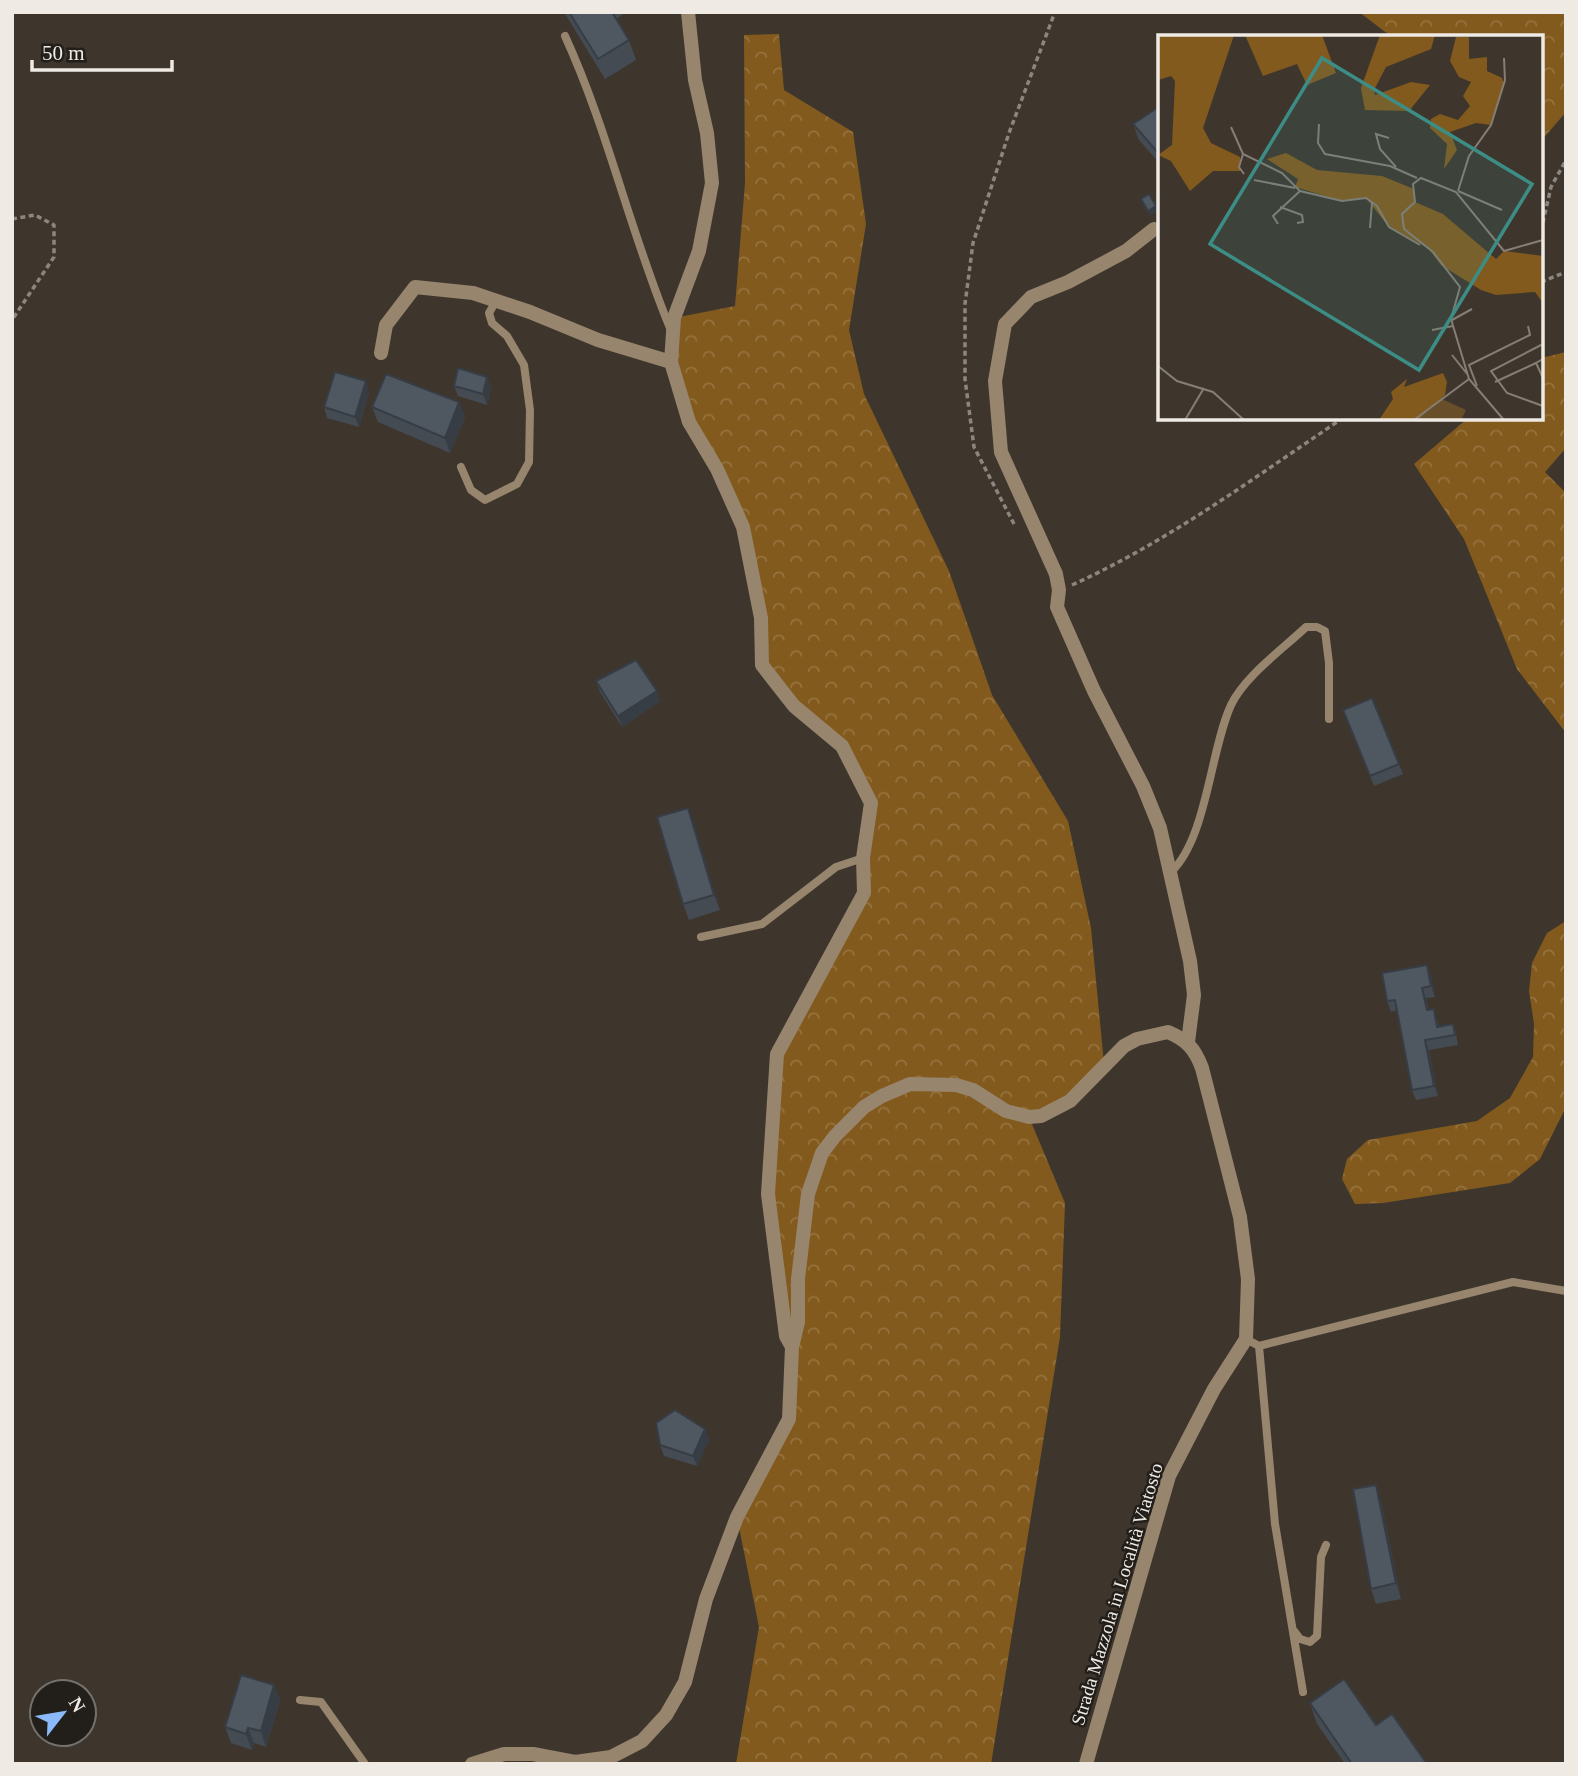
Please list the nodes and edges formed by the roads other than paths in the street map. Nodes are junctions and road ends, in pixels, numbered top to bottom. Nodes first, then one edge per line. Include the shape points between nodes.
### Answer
1 (688, 12) edge
2 (565, 36) dead end
3 (1154, 229) dead end
4 (496, 301) junction
5 (673, 334) junction
6 (381, 354) dead end
7 (671, 362) junction
8 (461, 467) dead end
9 (1329, 719) dead end
10 (863, 858) junction
11 (1171, 872) junction
12 (701, 937) dead end
13 (1188, 1042) junction
14 (1566, 1291) edge
15 (1253, 1342) junction
16 (792, 1347) junction
17 (1326, 1545) dead end
18 (1293, 1629) junction
19 (1303, 1692) dead end
20 (300, 1700) dead end
21 (365, 1764) edge
22 (472, 1764) edge
23 (1086, 1764) edge

1 - 5 street via 712,183 699,251 674,318
2 - 5 lane via 585,80 650,281
3 - 11 street via 1126,251 1031,297 1005,324 995,381 1001,452 1056,574 1057,607 1143,786
4 - 6 street via 473,293 415,287 386,324
4 - 7 street
4 - 8 lane via 489,313 492,323 507,336 524,365 530,410 529,462 517,484 485,500 471,490
5 - 7 street
7 - 10 street via 689,422 743,527 761,618 762,665 794,706 842,746 871,803
9 - 11 lane via 1325,631 1306,627 1232,703 1197,824 1180,863
10 - 12 lane via 836,867 762,924
10 - 16 street via 864,893 777,1054 768,1194 786,1336
11 - 13 street via 1194,995
13 - 15 street via 1202,1068 1240,1217
13 - 16 street via 1168,1031 1137,1039 1104,1064 1070,1101 1041,1116 1006,1111 973,1090 938,1083 910,1084 864,1107 822,1153 808,1194
14 - 15 lane via 1513,1282
15 - 18 lane
15 - 23 street, Strada Mazzola in Località Viatosto via 1214,1388 1169,1476
16 - 22 street via 789,1419 737,1517 706,1598 685,1682 666,1716 642,1741 611,1758 575,1762 504,1754
17 - 18 lane via 1321,1557 1317,1636 1310,1642 1300,1639
18 - 19 lane
20 - 21 lane via 321,1702

